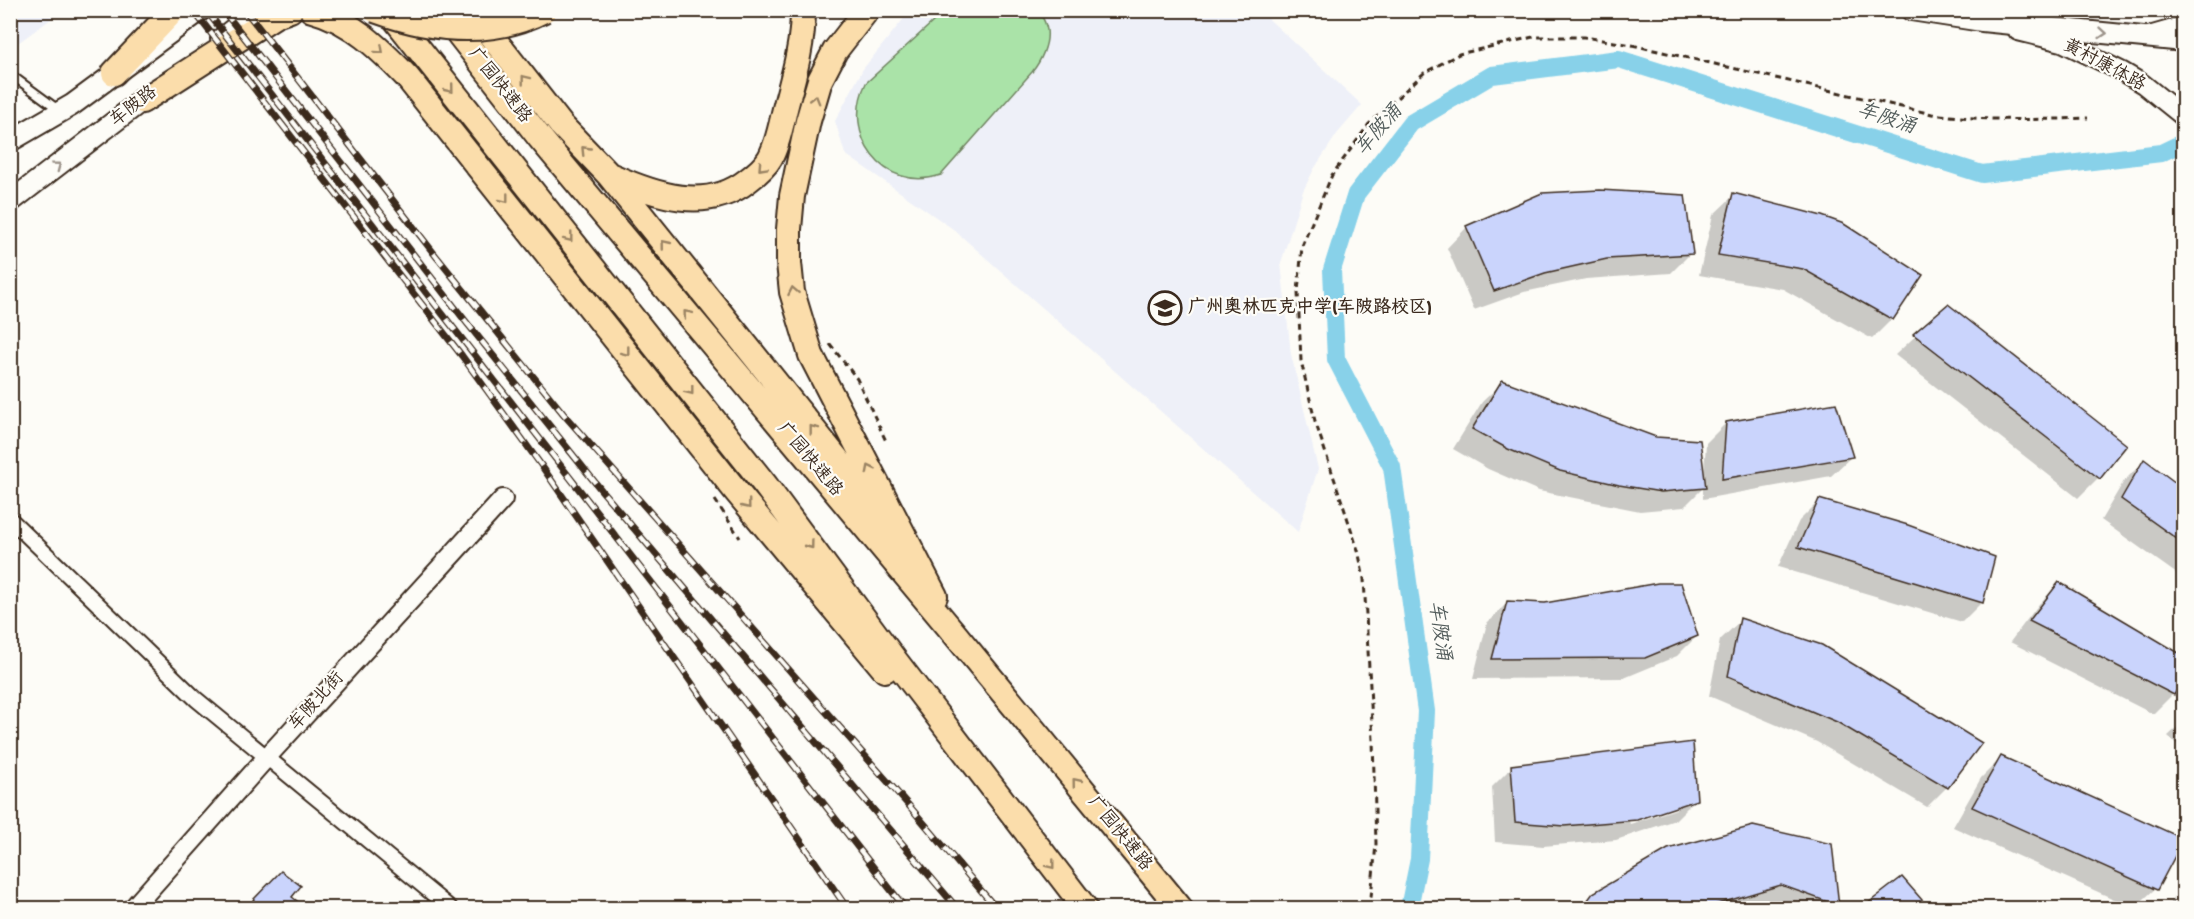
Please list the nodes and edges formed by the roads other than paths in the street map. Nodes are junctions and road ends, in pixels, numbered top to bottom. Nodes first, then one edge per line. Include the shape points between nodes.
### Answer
1 (174, 10) edge
2 (201, 10) edge
3 (257, 10) edge
4 (290, 10) edge
5 (312, 10) edge
6 (328, 10) edge
7 (375, 10) edge
8 (388, 10) edge
9 (440, 10) edge
10 (471, 10) edge
11 (544, 10) edge
12 (803, 10) edge
13 (867, 10) edge
14 (1911, 10) edge
15 (1982, 21) junction
16 (2184, 26) edge
17 (356, 30) junction
18 (2144, 37) junction
19 (2184, 41) edge
20 (114, 73) junction
21 (10, 74) edge
22 (142, 101) junction
23 (61, 111) junction
24 (2184, 117) edge
25 (10, 141) edge
26 (609, 175) junction
27 (10, 202) edge
28 (503, 499) dead end
29 (10, 519) edge
30 (954, 633) junction
31 (267, 757) junction
32 (1017, 821) junction
33 (133, 909) edge
34 (450, 909) edge
35 (1085, 909) edge
36 (1180, 909) edge

1 - 20 highway
2 - 20 main road
3 - 22 main road, 车陂路
4 - 22 highway via 276,15
5 - 17 highway
6 - 17 highway
7 - 11 highway, bridge via 407,22 472,29
8 -> 32 highway, bridge via 766,486
30 -> 9 highway, 广园快速路 via 540,138
26 -> 10 highway via 561,125
12 -> 26 highway via 799,53 778,135 770,159 754,176 738,188 692,200 660,195
30 -> 13 highway via 811,355 792,292 792,196 808,121 820,80 835,51
14 - 15 main road
15 -> 18 main road
15 - 24 street, 黄村康体路 via 2062,42 2143,84
16 - 18 street
17 -> 32 highway via 407,76 735,490
18 - 19 main road
20 - 23 main road
21 - 23 lane
27 -> 22 main road, 车陂路
23 - 25 main road
30 -> 26 highway via 837,459
28 - 31 street, 车陂北街
29 - 31 street via 196,699
36 -> 30 highway, 广园快速路
31 - 33 street, 车陂北街
31 - 34 street
32 -> 35 highway

